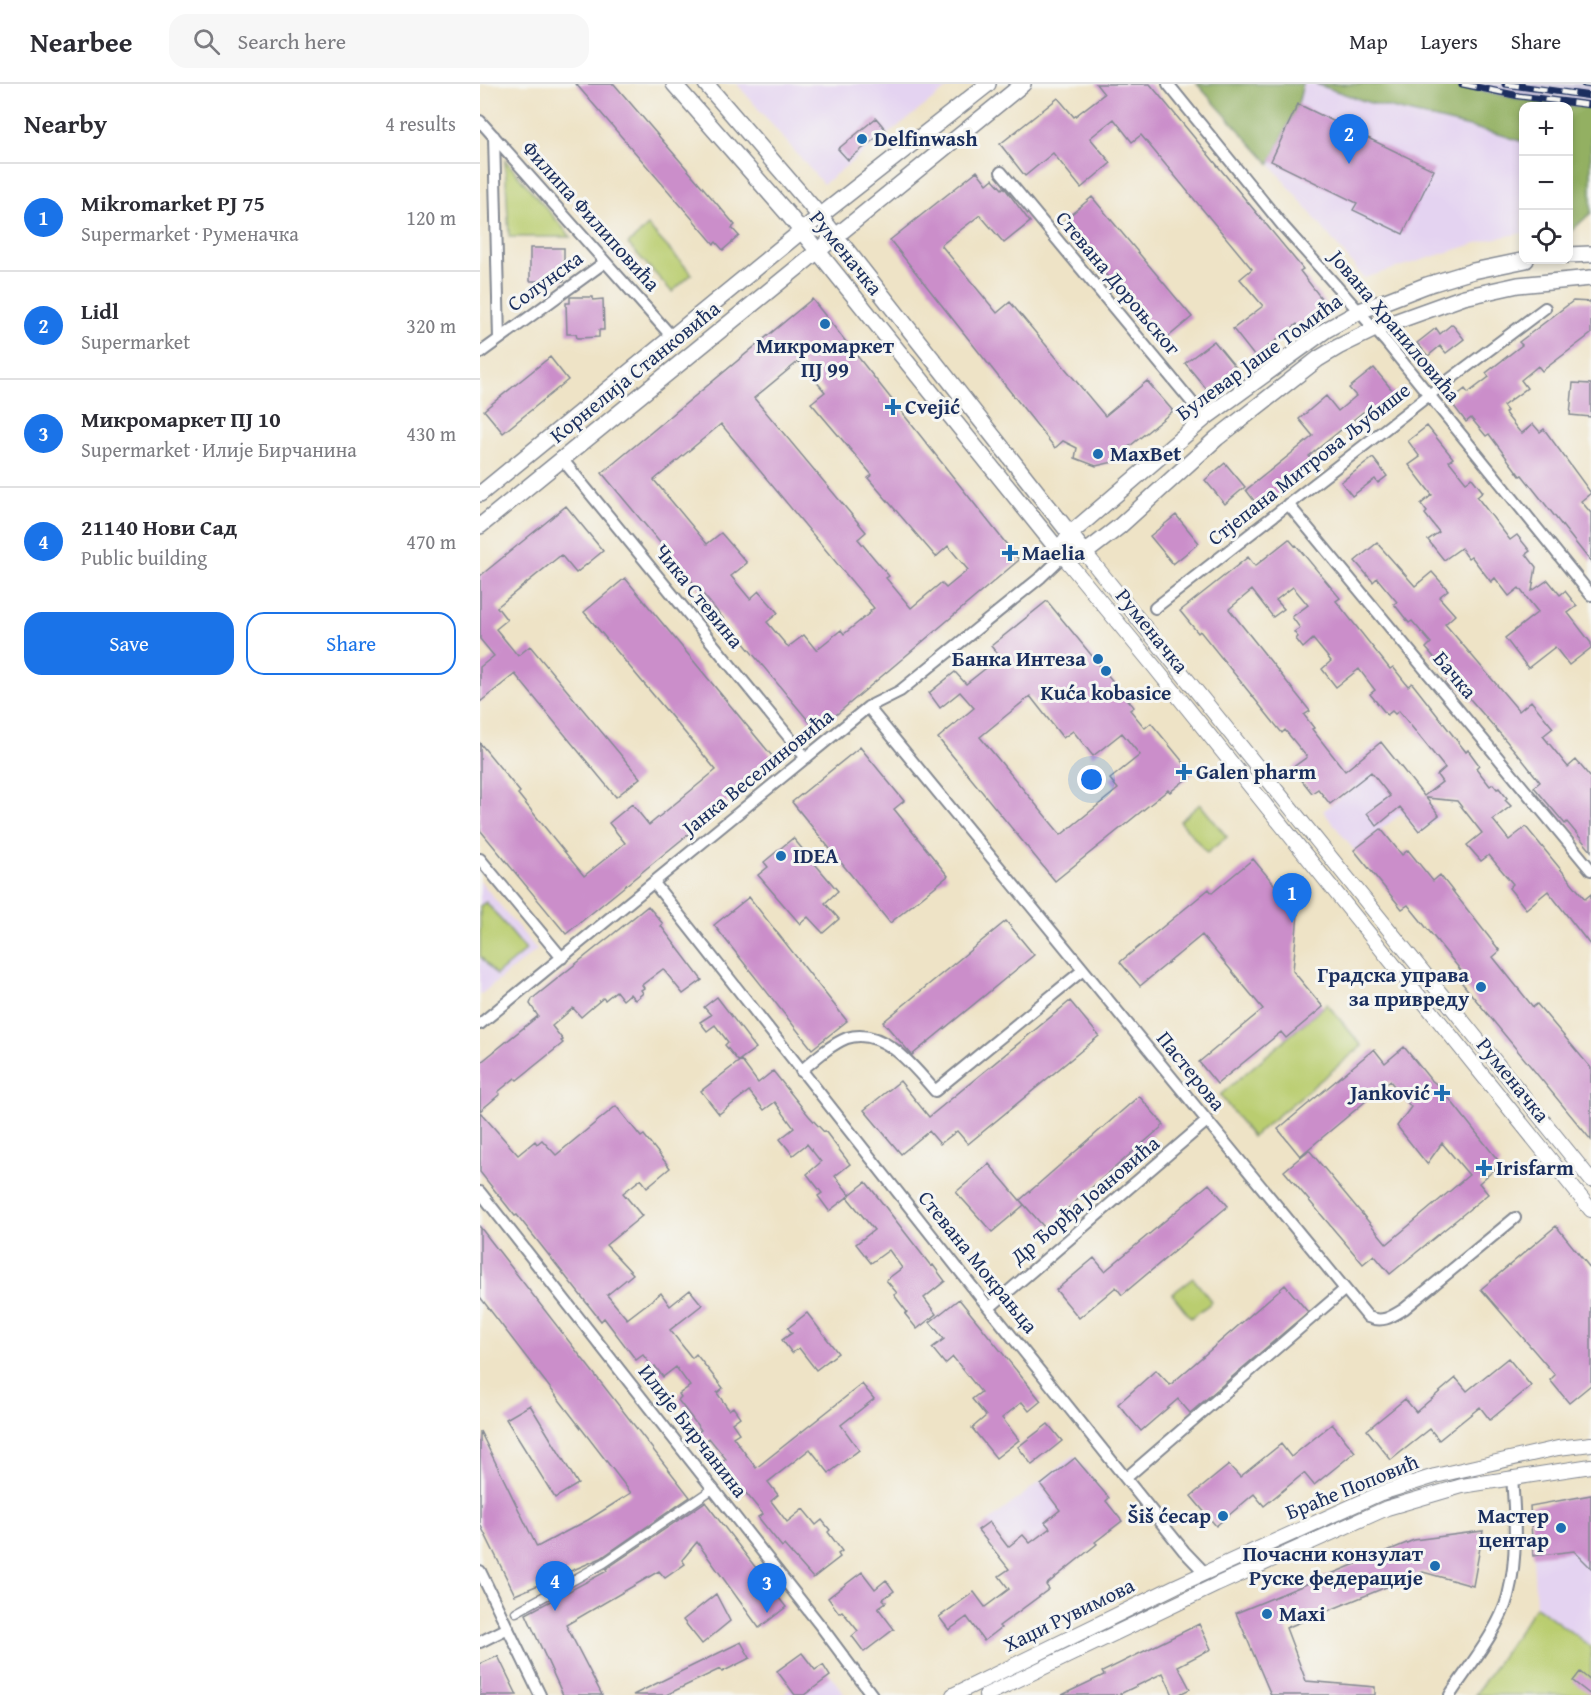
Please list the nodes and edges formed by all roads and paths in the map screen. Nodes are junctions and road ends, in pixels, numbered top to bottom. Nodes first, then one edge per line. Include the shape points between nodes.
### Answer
1 (674, 84) edge
2 (706, 84) edge
3 (988, 84) edge
4 (1023, 84) edge
5 (1168, 84) edge
6 (480, 121) edge
7 (494, 136) junction
8 (1001, 172) dead end
9 (820, 216) junction
10 (802, 232) junction
11 (837, 236) junction
12 (817, 252) junction
13 (1591, 254) edge
14 (1573, 255) edge
15 (1519, 261) edge
16 (605, 262) junction
17 (1591, 278) edge
18 (1545, 308) dead end
19 (1360, 310) junction
20 (1375, 329) junction
21 (672, 338) junction
22 (499, 339) junction
23 (480, 353) edge
24 (1429, 395) junction
25 (1205, 418) junction
26 (562, 459) junction
27 (480, 494) edge
28 (1288, 504) junction
29 (480, 526) edge
30 (1070, 534) junction
31 (1085, 554) junction
32 (1063, 556) junction
33 (1591, 595) edge
34 (1155, 608) dead end
35 (868, 707) junction
36 (806, 758) junction
37 (480, 859) edge
38 (1591, 870) edge
39 (654, 883) junction
40 (562, 958) junction
41 (1083, 970) junction
42 (480, 1024) edge
43 (801, 1071) junction
44 (1207, 1121) junction
45 (1591, 1180) edge
46 (480, 1192) edge
47 (1591, 1210) edge
48 (1515, 1218) dead end
49 (1344, 1290) junction
50 (989, 1308) junction
51 (1591, 1444) edge
52 (1591, 1466) edge
53 (1512, 1477) junction
54 (1126, 1478) junction
55 (714, 1488) junction
56 (480, 1571) edge
57 (1205, 1573) junction
58 (1216, 1586) joint
59 (516, 1612) dead end
60 (508, 1628) junction
61 (480, 1642) edge
62 (540, 1695) edge
63 (872, 1695) edge
64 (953, 1695) edge
65 (987, 1695) edge
66 (1450, 1695) edge

1 - 10 main road, Руменачка
2 - 9 main road, Руменачка
3 - 9 main road, Корнелија Станковића
4 - 11 main road, Корнелија Станковића
5 - 19 street, Јована Храниловића via 1283,226
6 - 7 street, Филипа Филиповића
7 - 16 street, Филипа Филиповића
7 - 22 street
8 - 25 street, Стевана Дороњског
9 - 10 main road, Корнелија Станковића
9 - 11 main road, Руменачка
10 - 12 main road, Руменачка
10 - 21 main road, Корнелија Станковића
11 - 12 main road, Корнелија Станковића
11 - 30 main road, Руменачка
12 - 26 main road, Корнелија Станковића
12 - 32 main road, Руменачка
13 - 14 main road
15 - 19 main road, Булевар Јаше Томића via 1427,285
16 - 21 street, Филипа Филиповића
16 - 22 street, Солунска
17 - 20 main road, Булевар Јаше Томића via 1518,285 1464,297
18 - 24 street, Стјепана Митрова Љубише
19 - 20 street, Јована Храниловића
19 - 25 main road, Булевар Јаше Томића via 1326,330
20 - 24 street, Јована Храниловића
20 - 31 main road, Булевар Јаше Томића via 1309,366 1217,438
21 - 27 main road, Корнелија Станковића
22 - 23 street, Солунска
24 - 28 street, Стјепана Митрова Љубише
24 - 33 street, Јована Храниловића
25 - 30 main road, Булевар Јаше Томића
26 - 29 main road, Корнелија Станковића
26 - 36 street, Чика Стевина
28 - 34 street, Стјепана Митрова Љубише
28 - 38 street, Бачка
30 - 31 main road, Руменачка
30 - 32 main road
31 - 32 main road
31 - 45 street, Руменачка
32 - 35 street, Јанка Веселиновића via 900,691
32 - 47 street, Руменачка
35 - 36 street, Јанка Веселиновића
35 - 41 street, Пастерова
36 - 39 street, Јанка Веселиновића
37 - 40 street
39 - 40 street, Јанка Веселиновића
39 - 43 street, Стевана Мокрањца
40 - 42 street, Јанка Веселиновића
41 - 43 street via 935,1091 901,1054 869,1037 850,1037 836,1043
41 - 44 street, Пастерова
43 - 50 street, Стевана Мокрањца
44 - 49 street, Пастерова
44 - 50 street, Др Ђорђа Јоановића
46 - 55 street, Илије Бирчанина
48 - 49 street, Пастерова via 1389,1318 1378,1321 1368,1317
49 - 54 street
50 - 54 street, Стевана Мокрањца
51 - 57 street, Браће Поповић via 1445,1474 1381,1493
52 - 53 street, Браће Поповић
53 - 58 street, Браће Поповић via 1439,1491 1386,1508
53 - 66 street via 1515,1548 1508,1597 1499,1619
54 - 57 street, Стевана Мокрањца
55 - 59 street via 604,1563
55 - 63 street, Илије Бирчанина
56 - 60 street
57 - 64 street, Хаџи Рувимова
58 - 65 street, Хаџи Рувимова
60 - 61 street
60 - 62 street

